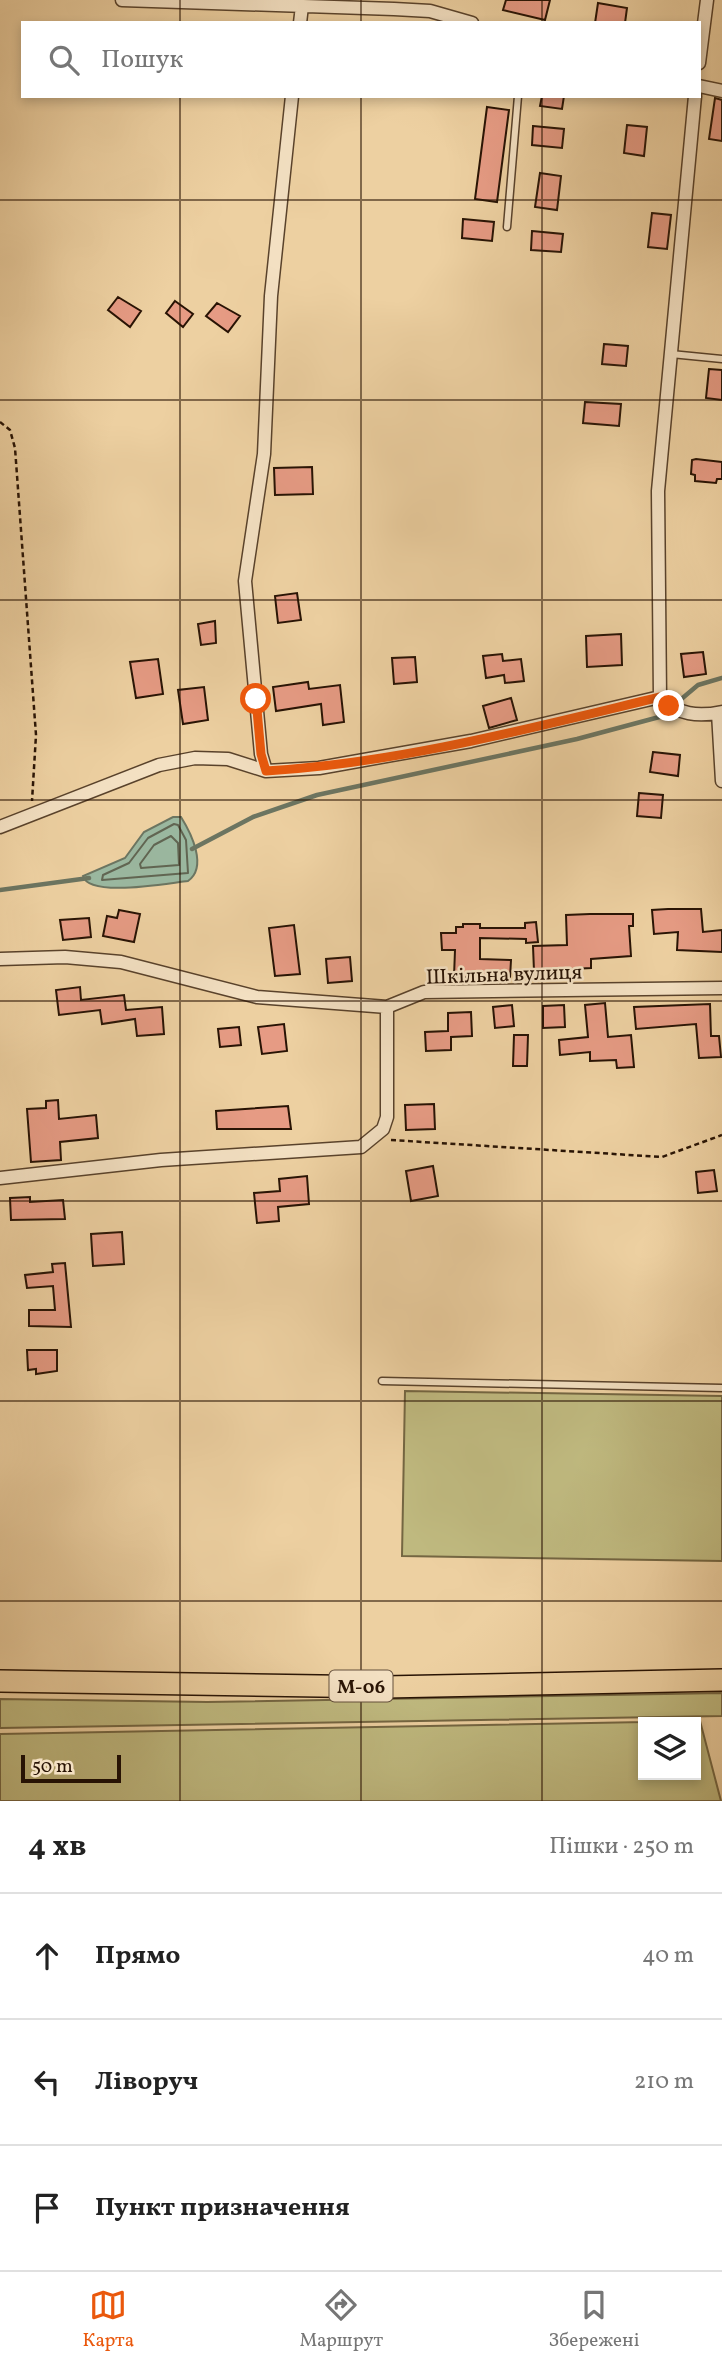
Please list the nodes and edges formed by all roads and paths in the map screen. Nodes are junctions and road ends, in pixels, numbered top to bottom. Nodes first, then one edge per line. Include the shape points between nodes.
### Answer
1 (122, 0) edge
2 (707, 0) edge
3 (170, 1) edge
4 (302, 6) junction
5 (300, 21) edge
6 (465, 21) edge
7 (701, 47) edge
8 (701, 86) edge
9 (722, 91) edge
10 (292, 98) edge
11 (518, 98) edge
12 (695, 98) edge
13 (507, 227) dead end
14 (671, 354) junction
15 (722, 359) edge
16 (0, 422) edge
17 (660, 697) junction
18 (720, 713) edge
19 (266, 771) junction
20 (722, 781) edge
21 (31, 816) junction
22 (0, 827) edge
23 (0, 959) edge
24 (722, 988) edge
25 (387, 1007) junction
26 (722, 1135) edge
27 (374, 1139) junction
28 (0, 1178) edge
29 (382, 1381) dead end
30 (722, 1388) edge
31 (722, 1680) edge
32 (0, 1681) edge

1 - 3 street
2 - 7 street
3 - 4 street
4 - 5 street
4 - 6 street via 430,11
8 - 9 street
10 - 19 street via 271,296 264,454 245,581
11 - 13 lane
12 - 14 street
14 - 15 lane
14 - 17 street via 658,491
16 - 21 path via 10,430 15,448 36,734
17 - 18 street via 687,714
17 - 19 street via 471,741 319,768
18 - 20 street
19 - 21 street via 228,759 195,758
21 - 22 street
23 - 25 street, Шкільна вулиця via 65,957 121,962 257,997
24 - 25 street, Шкільна вулиця via 424,992
25 - 27 street via 387,1117
26 - 27 path via 662,1157
27 - 28 street via 361,1147 161,1160
29 - 30 lane
31 - 32 highway, М-06 via 385,1686

